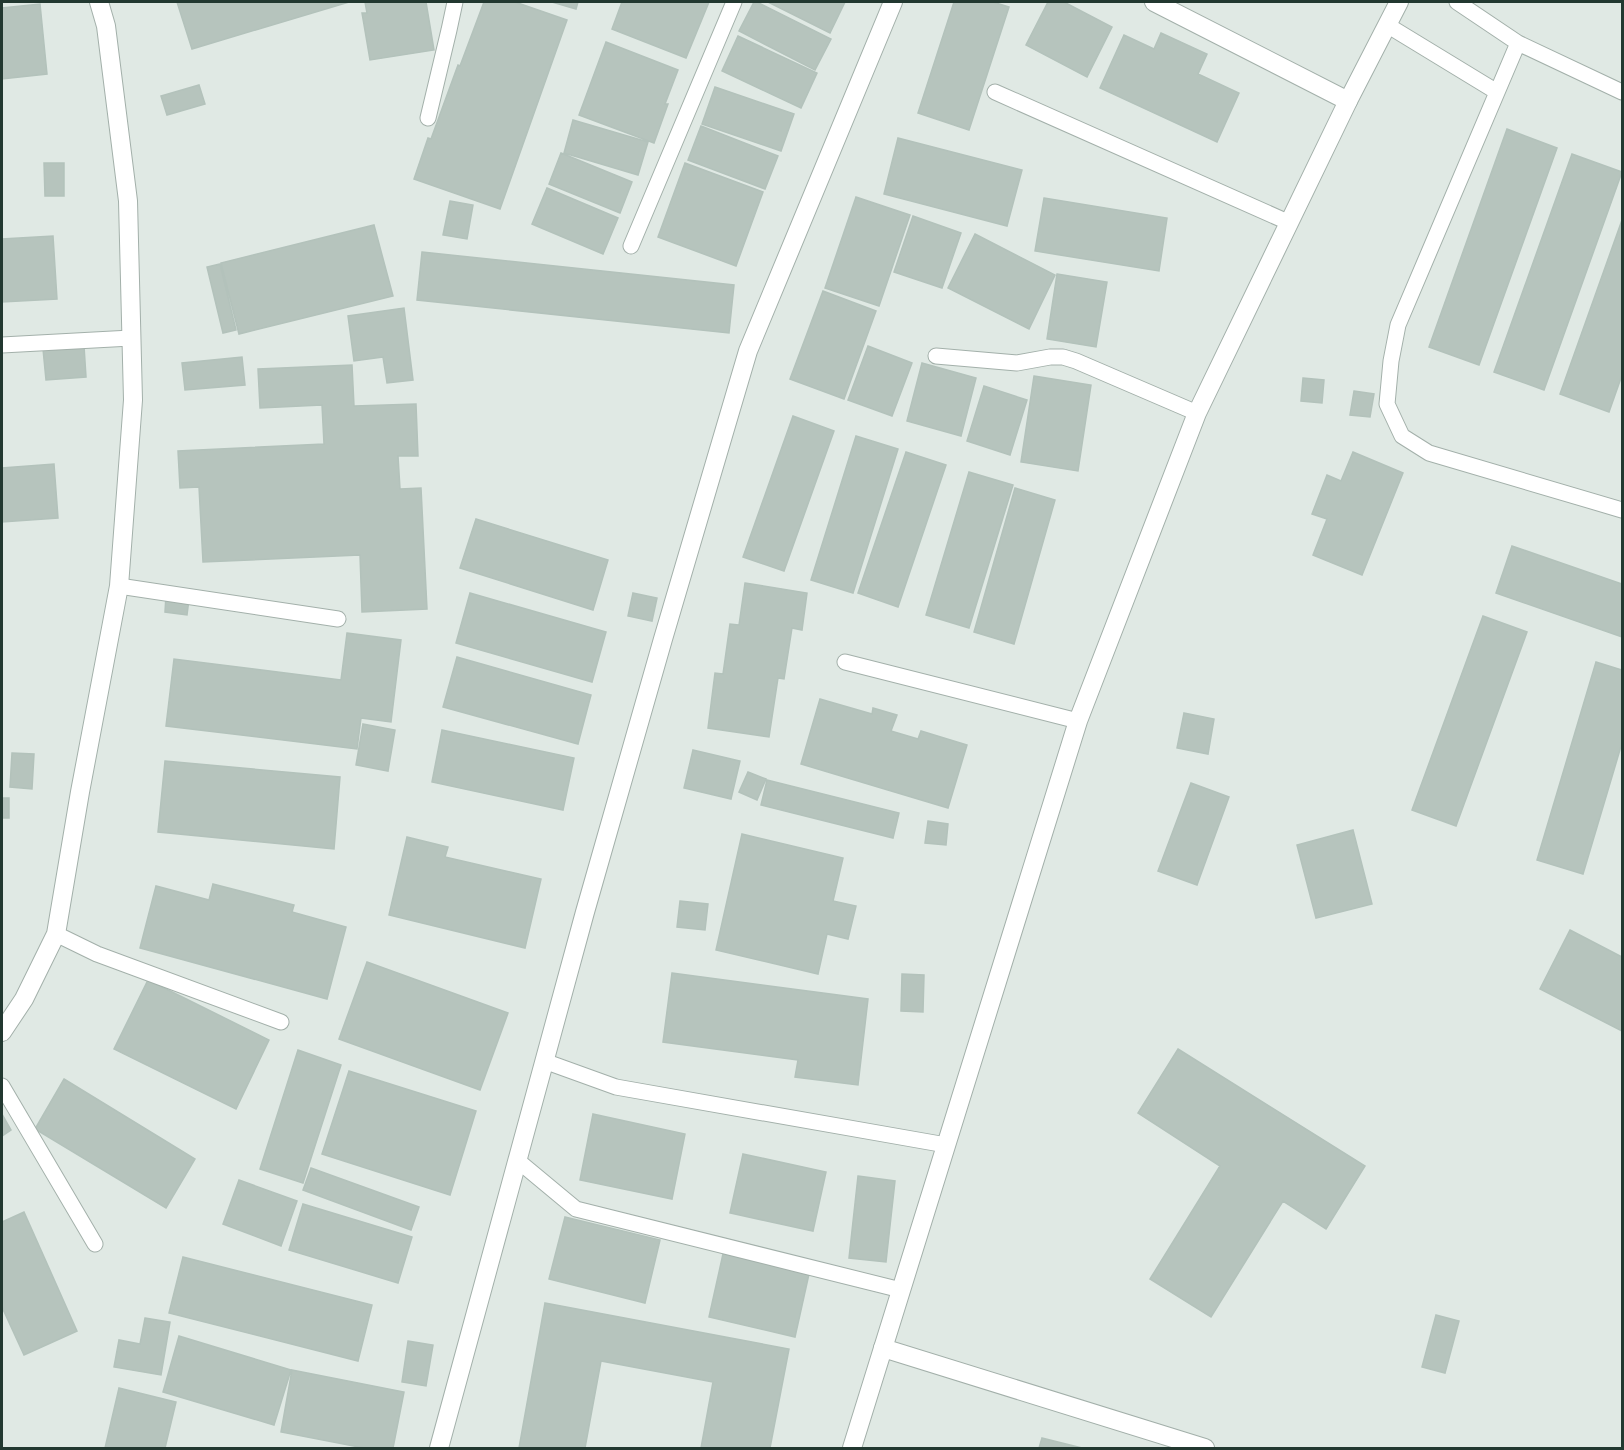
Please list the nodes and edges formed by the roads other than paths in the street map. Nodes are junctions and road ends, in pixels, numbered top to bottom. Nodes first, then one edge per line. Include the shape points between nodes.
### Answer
1 (99, 2) edge
2 (455, 2) edge
3 (734, 2) edge
4 (893, 2) edge
5 (1154, 2) edge
6 (1399, 2) edge
7 (1457, 2) edge
8 (1387, 26) junction
9 (1518, 43) junction
10 (995, 92) dead end
11 (1497, 92) junction
12 (1623, 92) edge
13 (1348, 101) junction
14 (428, 118) dead end
15 (1290, 223) junction
16 (632, 246) dead end
17 (131, 338) junction
18 (2, 345) edge
19 (936, 356) dead end
20 (1197, 413) junction
21 (1623, 510) edge
22 (119, 586) junction
23 (338, 619) dead end
24 (844, 662) dead end
25 (1078, 721) junction
26 (56, 934) junction
27 (281, 1022) dead end
28 (2, 1032) edge
29 (544, 1061) junction
30 (2, 1086) edge
31 (946, 1145) junction
32 (517, 1160) junction
33 (95, 1244) dead end
34 (901, 1290) junction
35 (883, 1348) junction
36 (439, 1449) edge
37 (852, 1449) edge
38 (1205, 1449) edge

1 - 17 street via 106,26 128,201
2 - 14 lane
3 - 16 lane
4 - 29 street via 748,351
5 - 13 street
6 - 8 street
7 - 9 lane
8 - 11 lane
8 - 13 street
9 - 11 lane
9 - 12 lane
10 - 15 lane
11 - 21 lane via 1398,325 1387,404 1402,436 1429,453
13 - 15 street
15 - 20 street
17 - 18 lane
17 - 22 street via 133,400
19 - 20 lane via 1017,363 1063,357
20 - 25 street
22 - 23 lane
22 - 26 street
24 - 25 lane
25 - 31 street
26 - 27 lane via 98,954
26 - 28 street via 34,982
29 - 31 lane via 616,1087
29 - 32 street
30 - 33 lane
31 - 34 street
32 - 34 lane via 576,1209
32 - 36 street
34 - 35 street
35 - 37 street
35 - 38 street

